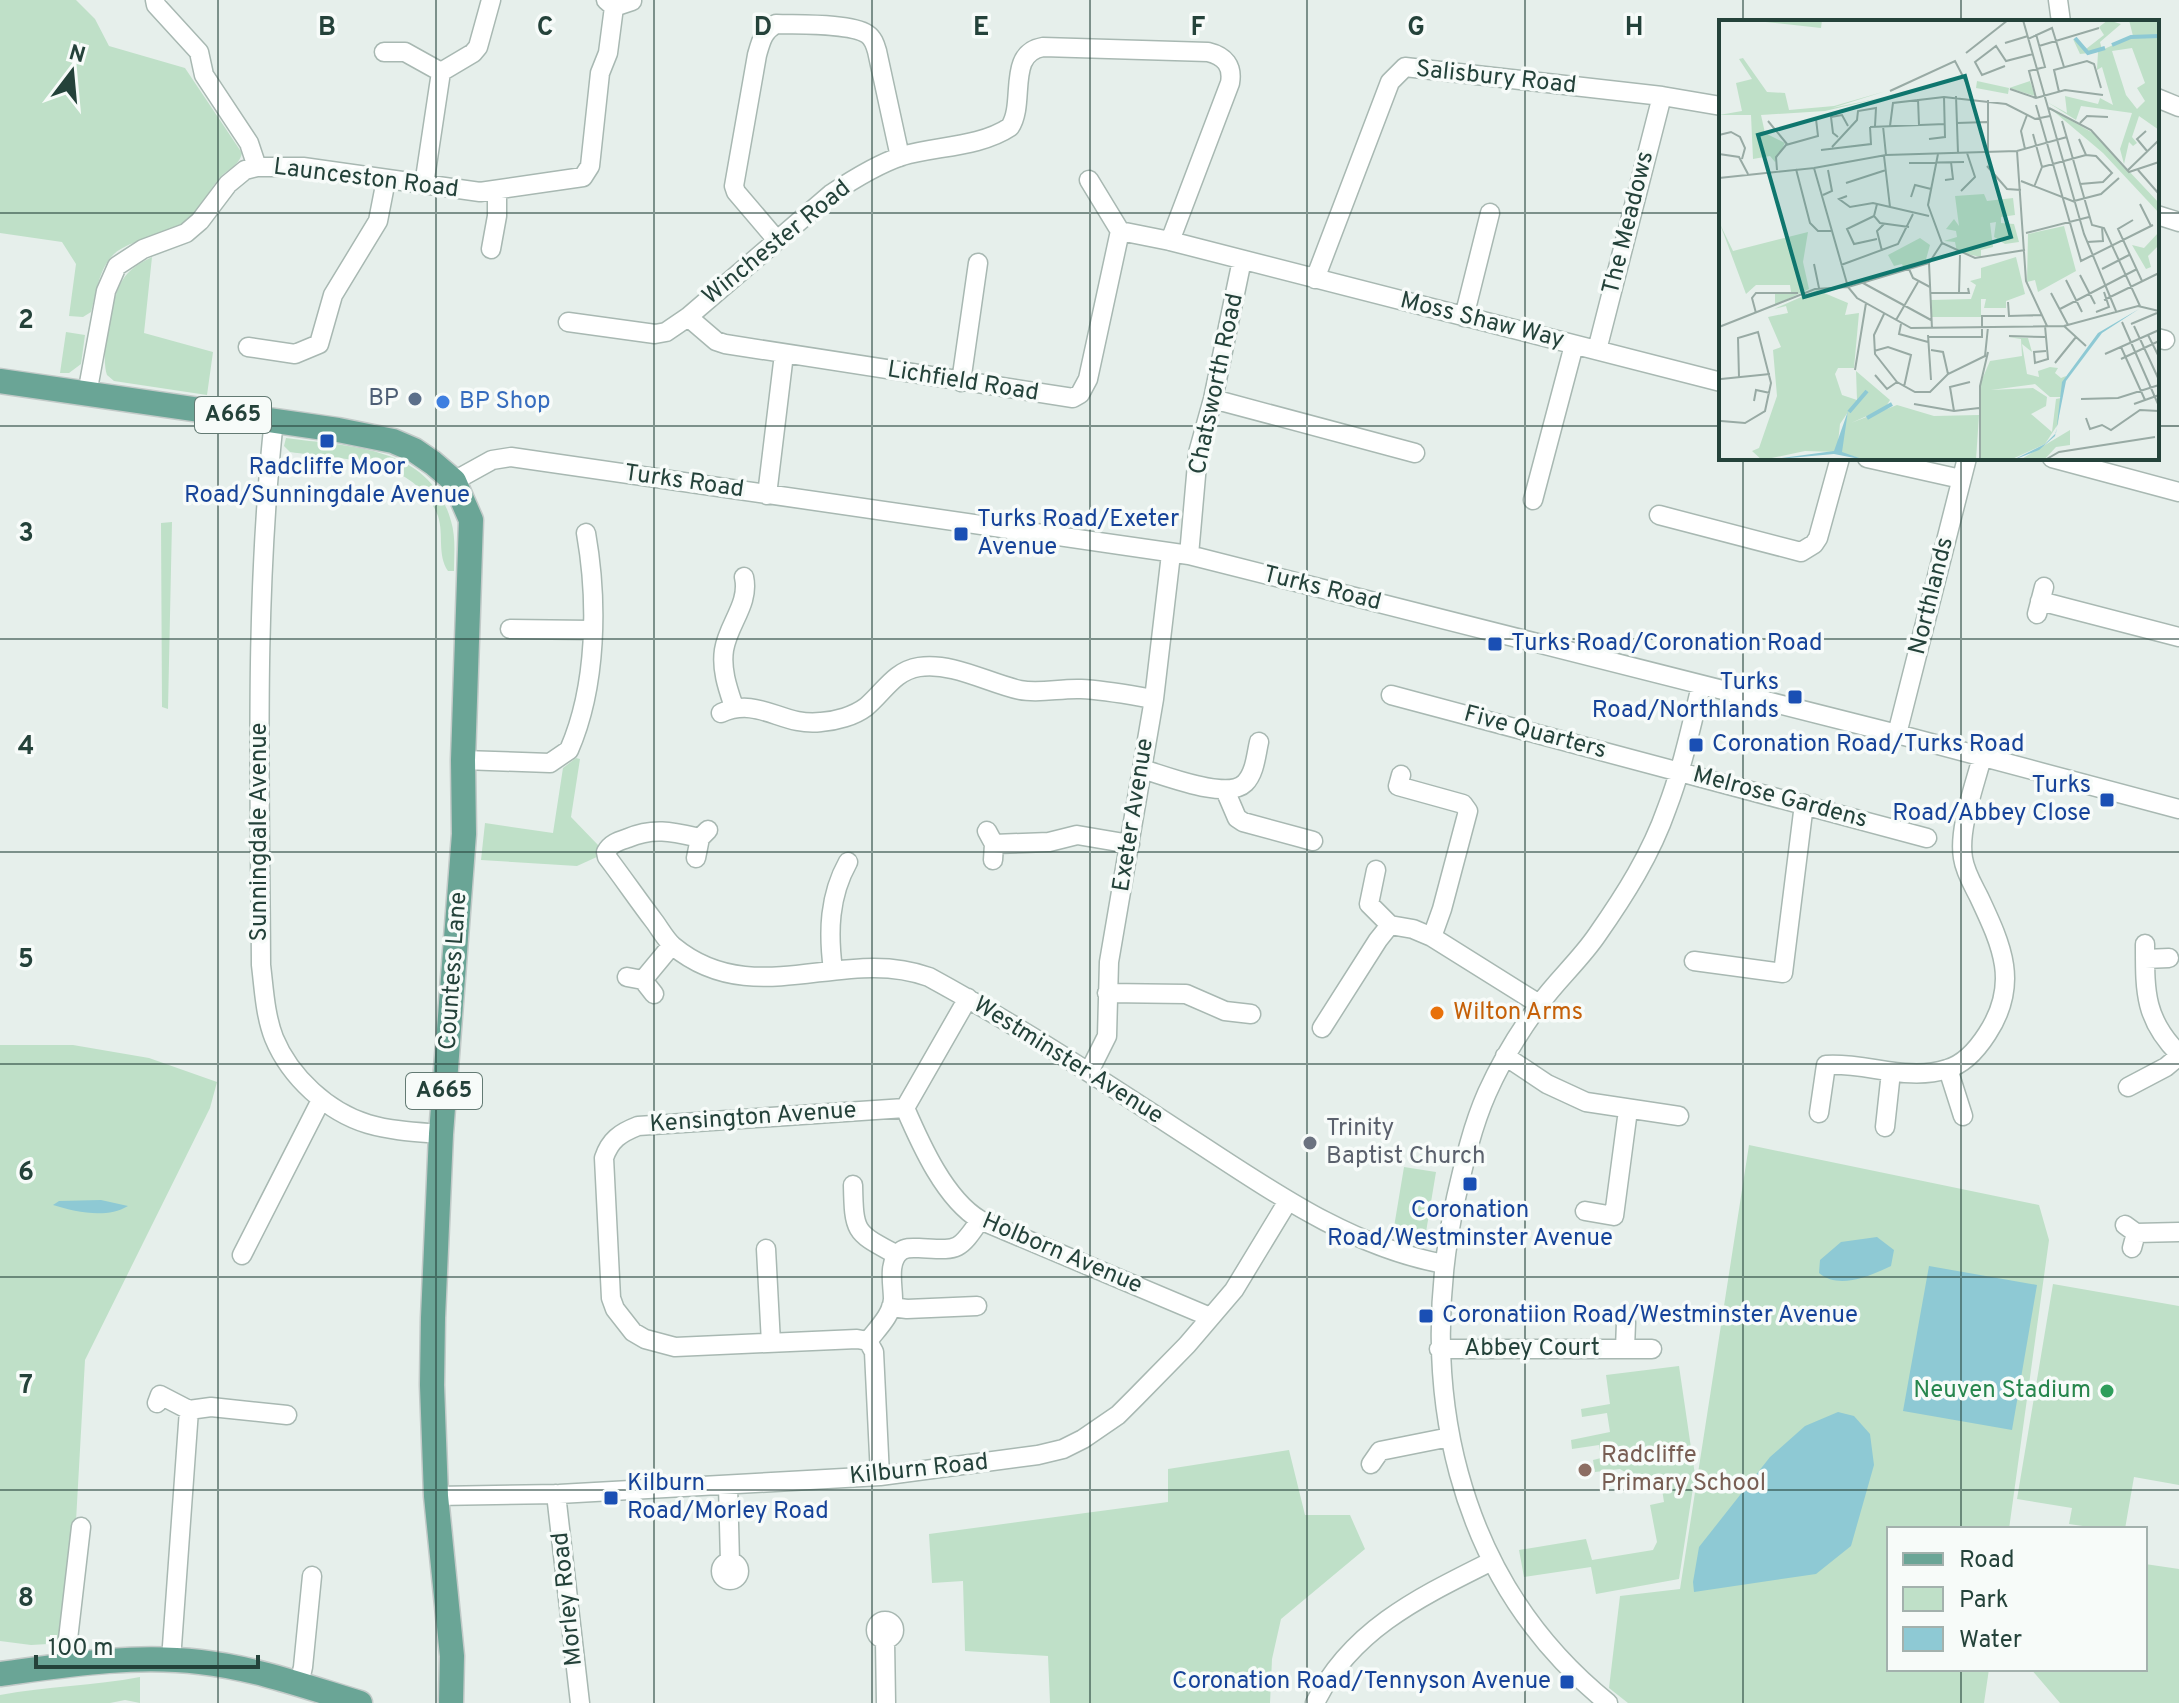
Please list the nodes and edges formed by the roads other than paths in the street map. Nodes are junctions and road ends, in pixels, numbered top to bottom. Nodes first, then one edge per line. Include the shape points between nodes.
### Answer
1 (155, 0) edge
2 (2058, 0) edge
3 (617, 3) edge
4 (484, 9) edge
5 (2061, 20) edge
6 (381, 54) dead end
7 (441, 72) junction
8 (1662, 96) junction
9 (2159, 99) edge
10 (1719, 106) edge
11 (2179, 107) edge
12 (900, 157) junction
13 (257, 167) junction
14 (386, 180) junction
15 (1089, 180) dead end
16 (424, 185) junction
17 (497, 191) junction
18 (1490, 213) dead end
19 (2159, 216) edge
20 (2179, 222) edge
21 (1120, 231) junction
22 (776, 239) junction
23 (1170, 241) junction
24 (490, 251) dead end
25 (1242, 260) junction
26 (976, 262) dead end
27 (1315, 279) junction
28 (688, 317) junction
29 (1464, 317) junction
30 (568, 322) dead end
31 (1574, 345) junction
32 (248, 347) dead end
33 (1597, 350) junction
34 (784, 354) junction
35 (0, 381) edge
36 (1719, 381) edge
37 (961, 382) junction
38 (87, 394) junction
39 (1213, 399) junction
40 (274, 420) junction
41 (1414, 455) dead end
42 (1839, 460) edge
43 (1876, 460) edge
44 (1966, 460) edge
45 (2068, 460) edge
46 (2118, 466) edge
47 (1961, 479) junction
48 (454, 481) junction
49 (2179, 492) edge
50 (767, 495) junction
51 (1533, 500) dead end
52 (1659, 515) dead end
53 (586, 533) dead end
54 (1180, 554) junction
55 (751, 584) dead end
56 (2040, 601) dead end
57 (510, 629) dead end
58 (591, 630) junction
59 (2179, 637) edge
60 (1701, 686) junction
61 (1391, 695) dead end
62 (1154, 699) junction
63 (1897, 734) junction
64 (1259, 742) dead end
65 (1982, 757) junction
66 (463, 760) junction
67 (1142, 769) junction
68 (1679, 771) junction
69 (1401, 775) dead end
70 (1225, 790) junction
71 (1804, 804) junction
72 (2179, 809) edge
73 (1927, 838) dead end
74 (1313, 841) dead end
75 (1130, 844) junction
76 (991, 845) dead end
77 (696, 858) dead end
78 (850, 861) dead end
79 (1376, 870) dead end
80 (1390, 925) junction
81 (1432, 937) junction
82 (672, 945) junction
83 (2169, 958) dead end
84 (1694, 961) dead end
85 (833, 970) junction
86 (642, 984) dead end
87 (1107, 993) junction
88 (968, 998) junction
89 (1539, 1004) junction
90 (1254, 1014) dead end
91 (1322, 1028) dead end
92 (2179, 1055) edge
93 (1505, 1056) junction
94 (1948, 1069) junction
95 (1089, 1072) junction
96 (1891, 1072) junction
97 (2128, 1087) dead end
98 (321, 1100) junction
99 (905, 1108) junction
100 (1628, 1110) junction
101 (1819, 1113) dead end
102 (1679, 1116) dead end
103 (1963, 1116) dead end
104 (1885, 1127) dead end
105 (441, 1134) junction
106 (853, 1185) dead end
107 (1288, 1201) junction
108 (1585, 1211) dead end
109 (980, 1220) junction
110 (2179, 1232) edge
111 (2131, 1235) dead end
112 (766, 1249) dead end
113 (241, 1255) dead end
114 (897, 1255) junction
115 (1444, 1264) junction
116 (977, 1306) dead end
117 (891, 1307) junction
118 (1210, 1317) junction
119 (1626, 1322) dead end
120 (868, 1341) junction
121 (771, 1343) junction
122 (1439, 1349) junction
123 (1625, 1349) junction
124 (1652, 1349) dead end
125 (157, 1403) dead end
126 (189, 1410) junction
127 (287, 1414) dead end
128 (1450, 1437) junction
129 (1371, 1464) dead end
130 (880, 1476) junction
131 (728, 1485) junction
132 (556, 1494) junction
133 (436, 1496) junction
134 (81, 1527) dead end
135 (1492, 1561) junction
136 (730, 1562) dead end
137 (312, 1576) dead end
138 (885, 1640) dead end
139 (171, 1660) junction
140 (65, 1665) junction
141 (0, 1674) edge
142 (299, 1684) junction
143 (360, 1703) edge
144 (451, 1703) edge
145 (580, 1703) edge
146 (886, 1703) edge
147 (1315, 1703) edge
148 (1608, 1703) edge

1 - 13 street via 199,52 204,75 249,143
2 - 5 street
3 - 17 street, Launceston Road via 600,73 586,173 578,179
4 - 7 street via 478,47
6 - 7 street via 405,52
7 - 16 street
8 - 10 street, Salisbury Road
8 - 27 street, Salisbury Road via 1405,67 1390,82
8 - 33 street, The Meadows
9 - 11 street
12 - 22 street, Winchester Road via 831,194
12 - 22 street via 872,39 851,28 776,24 767,29 757,55 733,180 736,192
12 - 23 street, Winchester Road via 987,138 1010,127 1018,110 1022,62 1034,49 1217,55 1228,64 1230,83
13 - 14 street, Launceston Road via 303,167
13 - 38 street, Launceston Road via 228,184 186,233 143,249 117,266 106,291
14 - 16 street, Launceston Road
14 - 32 street via 378,221 333,295 319,344 295,354 274,343
15 - 21 street
16 - 17 street, Launceston Road
17 - 24 street
18 - 29 street
19 - 20 street
21 - 23 street, Moss Shaw Way
21 - 37 street, Lichfield Road via 1088,379 1080,394 1063,398
22 - 28 street, Winchester Road
23 - 25 street, Moss Shaw Way
25 - 27 street, Moss Shaw Way
25 - 39 street, Chatsworth Road
26 - 37 street
27 - 29 street, Moss Shaw Way
28 - 30 street, Winchester Road via 655,334
28 - 34 street, Lichfield Road via 716,341
29 - 31 street, Moss Shaw Way
31 - 33 street, Moss Shaw Way
31 - 51 street
33 - 36 street, Moss Shaw Way
34 - 37 street, Lichfield Road
34 - 50 street
35 - 38 main road, A665
38 - 40 main road, A665
39 - 41 street
39 - 54 street, Chatsworth Road
40 - 48 main road, A665 via 393,441
40 - 98 street, Sunningdale Avenue via 262,550 261,965 275,1039
42 - 52 street via 1818,538 1801,552
43 - 47 street
44 - 47 street, Northlands
45 - 46 street
46 - 49 street
47 - 63 street, Northlands
48 - 50 street, Turks Road via 492,460 511,457
48 - 66 main road, Countess Lane / A665 via 471,520
50 - 54 street, Turks Road
53 - 58 street via 596,553
54 - 60 street, Turks Road
54 - 62 street, Exeter Avenue
55 - 62 street via 724,651 728,710 759,708 795,721 823,722 863,709 904,671 934,666 1019,690 1082,689
56 - 59 street
57 - 58 street via 532,624
58 - 66 street via 586,696 569,750 550,763
60 - 63 street, Turks Road
60 - 68 street
61 - 68 street, Five Quarters
62 - 67 street, Exeter Avenue
63 - 65 street, Turks Road
64 - 70 street via 1246,782
65 - 72 street, Turks Road
65 - 94 street via 1963,831 1963,859 2002,947 2005,994 1984,1039 1970,1056
66 - 105 main road, Countess Lane / A665 via 464,834
67 - 70 street
67 - 75 street, Exeter Avenue
68 - 71 street, Melrose Gardens
68 - 89 street via 1660,827 1631,884 1595,938
69 - 81 street via 1398,786 1463,804 1468,811
70 - 74 street via 1243,822
71 - 73 street, Melrose Gardens
71 - 84 street via 1783,973
75 - 76 street via 1077,835
75 - 87 street, Exeter Avenue
77 - 82 street, Westminster Avenue via 704,834 664,829 612,844 606,852
78 - 85 street via 831,911
79 - 80 street via 1369,904
80 - 81 street
80 - 91 street
81 - 89 street
82 - 85 street, Westminster Avenue via 739,976 781,978
82 - 86 street
83 - 92 street via 2145,951 2146,993 2150,1011
85 - 88 street, Westminster Avenue via 915,972
87 - 90 street via 1186,994 1225,1011
87 - 95 street, Exeter Avenue via 1107,1036
88 - 95 street, Westminster Avenue
88 - 99 street
89 - 93 street
92 - 97 street via 2154,1080
93 - 100 street via 1586,1102
93 - 115 street via 1465,1157
94 - 96 street
94 - 103 street
95 - 107 street, Westminster Avenue
96 - 101 street via 1826,1065
96 - 104 street
98 - 105 street, Sunningdale Avenue via 364,1123
98 - 113 street
99 - 109 street, Holborn Avenue via 950,1193
99 - 121 street, Kensington Avenue via 638,1126 608,1147 604,1170 609,1285 611,1298 633,1332 675,1347
100 - 102 street
100 - 108 street via 1614,1216
105 - 133 main road, Countess Lane / A665 via 433,1318
106 - 114 street via 858,1231
107 - 115 street, Westminster Avenue via 1366,1242
107 - 118 street, Kilburn Road via 1234,1290
109 - 114 street via 957,1247 909,1248
109 - 118 street, Holborn Avenue
110 - 111 street
112 - 121 street
114 - 117 street
115 - 122 street
116 - 117 street
117 - 120 street
118 - 130 street, Kilburn Road via 1118,1415 1063,1449
119 - 123 street, Abbey Court
120 - 121 street
120 - 130 street via 874,1352
122 - 123 street, Abbey Court
122 - 128 street
123 - 124 street, Abbey Court
125 - 126 street via 160,1395
126 - 127 street
126 - 139 street
128 - 129 street via 1380,1451
128 - 135 street via 1472,1518
130 - 131 street, Kilburn Road
131 - 132 street, Kilburn Road
131 - 136 street
132 - 133 street, Kilburn Road
132 - 145 street, Morley Road
133 - 144 main road, Countess Lane / A665 via 452,1656
134 - 140 street
135 - 147 street via 1382,1621 1332,1671
135 - 148 street via 1528,1618
137 - 142 street
138 - 146 street
139 - 140 main road
139 - 142 main road via 229,1666
140 - 141 main road
142 - 143 main road

